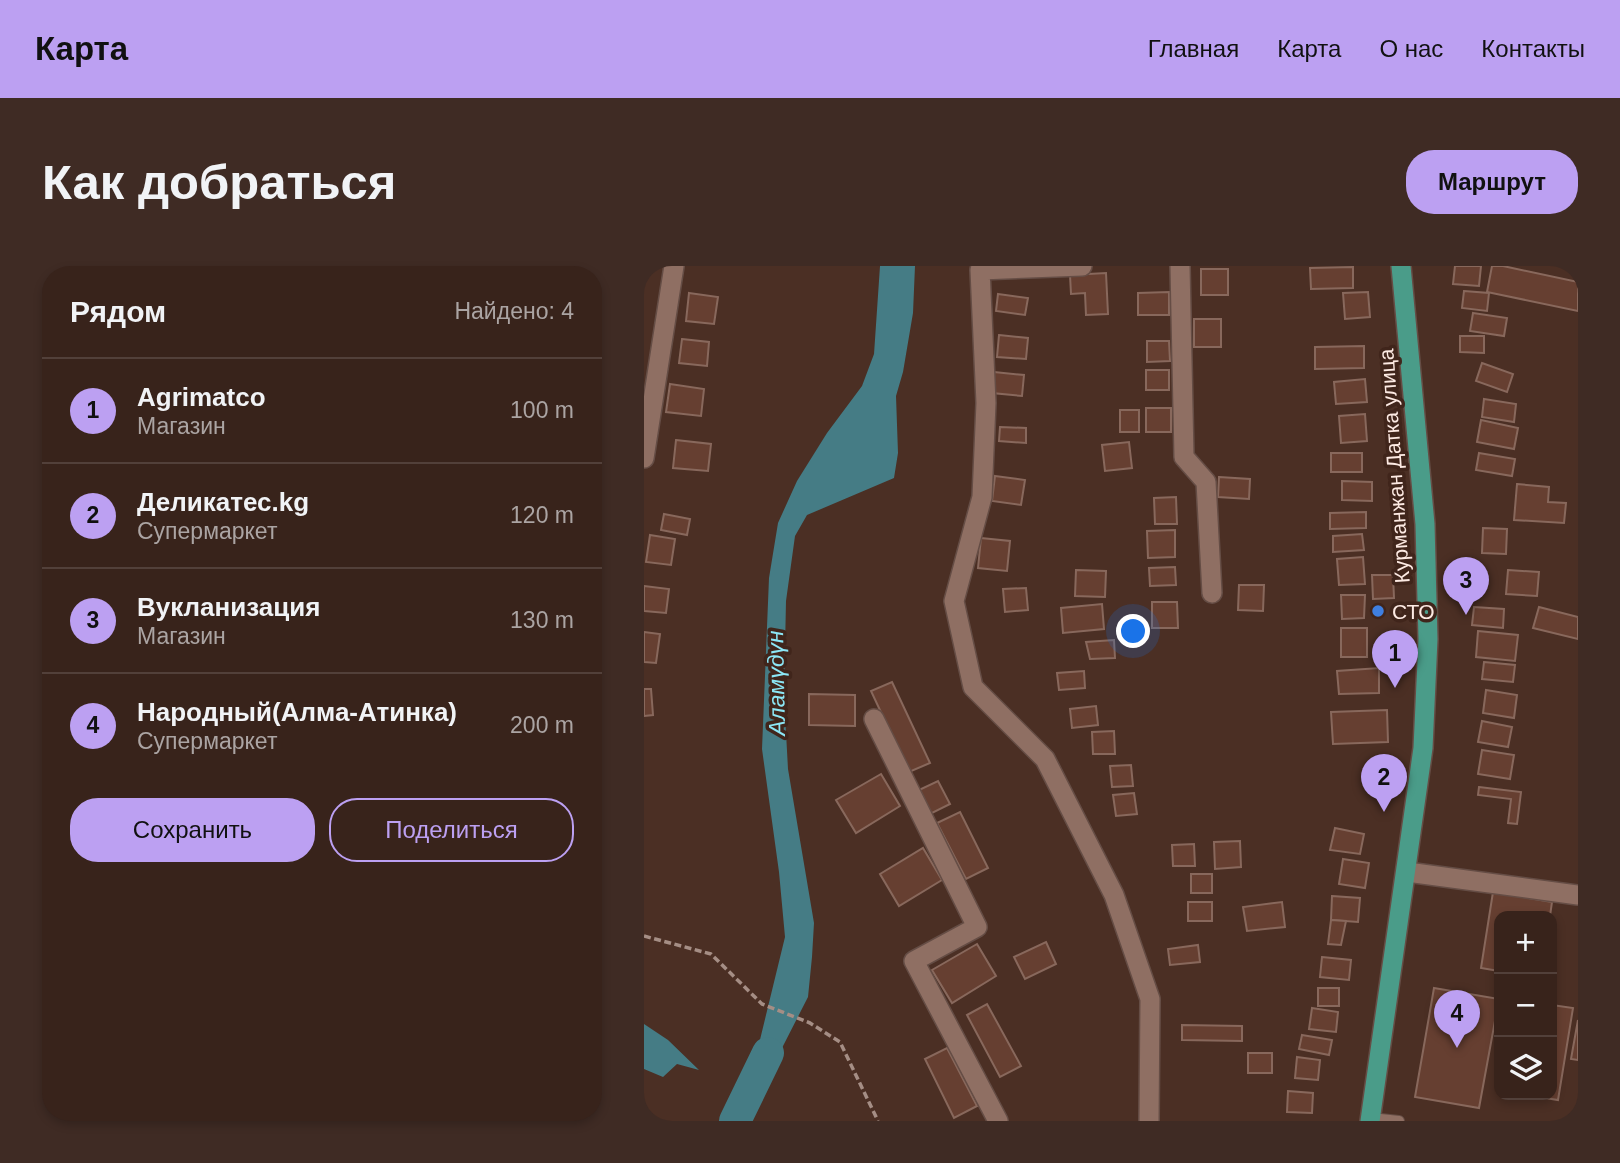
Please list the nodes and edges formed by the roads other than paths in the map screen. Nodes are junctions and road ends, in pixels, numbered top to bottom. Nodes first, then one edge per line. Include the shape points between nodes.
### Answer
1 (674, 266) edge
2 (1082, 266) edge
3 (1180, 266) edge
4 (1401, 266) edge
5 (644, 458) edge
6 (1212, 593) dead end
7 (874, 719) dead end
8 (1407, 872) junction
9 (1578, 895) edge
10 (1371, 1119) edge
11 (999, 1121) edge
12 (1149, 1121) edge
13 (1399, 1121) edge

1 - 5 street
2 - 12 street via 980,270 986,402 982,497 954,601 973,687 1045,759 1114,895 1150,999
3 - 6 street via 1184,457 1206,482
4 - 8 main road, Курманжан Датка улица via 1424,524 1428,639 1423,748
7 - 11 street via 977,928 914,961
8 - 9 street
8 - 10 main road, Курманжан Датка улица
10 - 13 lane

